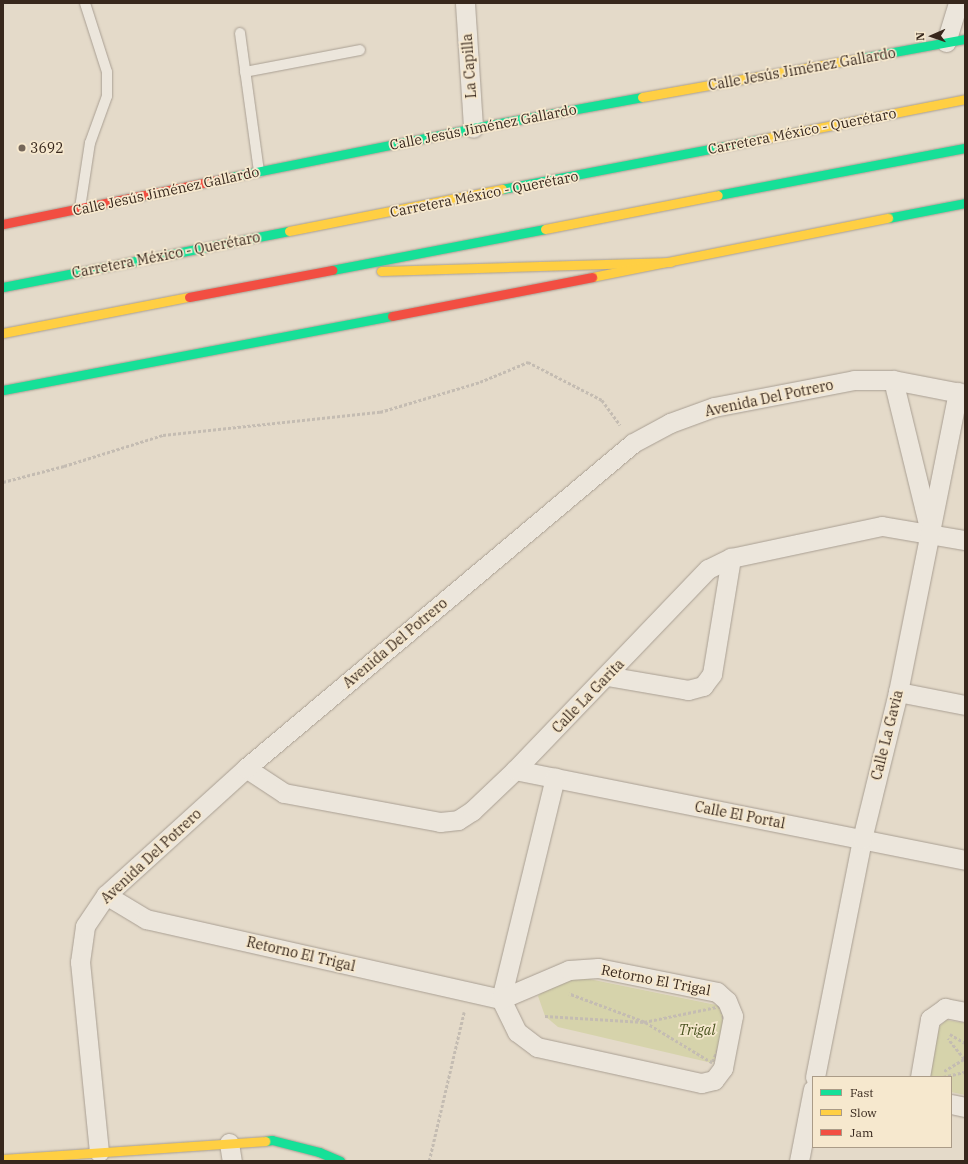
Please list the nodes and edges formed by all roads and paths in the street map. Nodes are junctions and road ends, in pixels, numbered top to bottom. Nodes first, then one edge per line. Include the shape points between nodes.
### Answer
1 (84, 3) edge
2 (464, 3) edge
3 (958, 3) edge
4 (240, 33) dead end
5 (965, 38) edge
6 (946, 42) junction
7 (360, 50) dead end
8 (245, 72) junction
9 (965, 99) edge
10 (472, 128) junction
11 (965, 148) edge
12 (259, 172) junction
13 (965, 203) edge
14 (80, 208) junction
15 (3, 224) edge
16 (671, 262) junction
17 (314, 273) junction
18 (3, 287) edge
19 (3, 333) edge
20 (893, 380) junction
21 (3, 390) edge
22 (961, 393) edge
23 (633, 443) junction
24 (3, 482) edge
25 (930, 533) junction
26 (965, 540) edge
27 (732, 558) junction
28 (607, 676) junction
29 (898, 692) junction
30 (965, 705) edge
31 (246, 768) junction
32 (515, 770) junction
33 (555, 778) junction
34 (862, 839) junction
35 (965, 860) edge
36 (106, 895) junction
37 (468, 992) junction
38 (563, 992) dead end
39 (501, 999) junction
40 (965, 1012) edge
41 (545, 1016) dead end
42 (644, 1022) junction
43 (946, 1031) dead end
44 (947, 1038) dead end
45 (965, 1043) edge
46 (965, 1072) edge
47 (939, 1073) dead end
48 (815, 1076) edge
49 (920, 1076) edge
50 (947, 1076) edge
51 (812, 1094) edge
52 (952, 1104) edge
53 (965, 1107) edge
54 (99, 1152) junction
55 (231, 1152) edge
56 (318, 1157) edge
57 (3, 1159) edge
58 (340, 1161) edge
59 (428, 1161) edge
60 (799, 1161) edge

1 - 14 lane via 107,72 107,96 90,143
2 - 10 street, La Capilla
3 - 6 street
4 - 8 lane
5 - 6 main road, Calle Jesús Jiménez Gallardo
6 - 10 main road, Calle Jesús Jiménez Gallardo
7 - 8 lane
8 - 12 lane
9 - 18 main road, Carretera México - Querétaro
10 - 12 main road, Calle Jesús Jiménez Gallardo
11 - 17 main road
12 - 14 main road, Calle Jesús Jiménez Gallardo
13 - 16 main road
14 - 15 main road, Calle Jesús Jiménez Gallardo
16 - 17 main road
16 - 21 main road
17 - 19 main road
20 - 22 street, Avenida Del Potrero
20 - 23 street, Avenida Del Potrero via 854,380 714,408 670,423
20 - 25 street
22 - 25 street, Calle La Gavia
23 - 24 path via 602,400 528,362 480,382 380,412 163,435
23 - 31 street, Avenida Del Potrero
25 - 26 street, Calle La Garita
25 - 27 street, Calle La Garita via 882,526
25 - 29 street, Calle La Gavia
27 - 28 street, Calle La Garita via 708,570
27 - 28 street via 712,674 703,686 688,690
28 - 32 street, Calle La Garita
29 - 30 street
29 - 34 street, Calle La Gavia
31 - 32 street, Calle La Garita via 284,793 440,822 458,820 472,811
31 - 36 street, Avenida Del Potrero
32 - 33 street, Calle El Portal
33 - 34 street, Calle El Portal
33 - 39 street
34 - 35 street, Calle El Portal
34 - 48 street, Calle La Gavia
36 - 37 street, Retorno El Trigal via 146,919
36 - 54 street, Avenida Del Potrero via 85,926 80,962
37 - 39 street, Retorno El Trigal
37 - 59 path
38 - 42 path
39 - 39 street, Retorno El Trigal via 517,1032 537,1046 701,1083 714,1080 724,1068 733,1016 727,1001 717,992 598,968 569,970
40 - 49 street via 945,1008 930,1019
41 - 42 path
42 - 42 path via 712,1063 727,1032 720,1006
43 - 45 path
44 - 47 path via 964,1059
46 - 50 path
51 - 60 street
52 - 53 street
54 - 55 main road
54 - 57 main road
55 - 56 main road via 272,1140
56 - 58 main road

